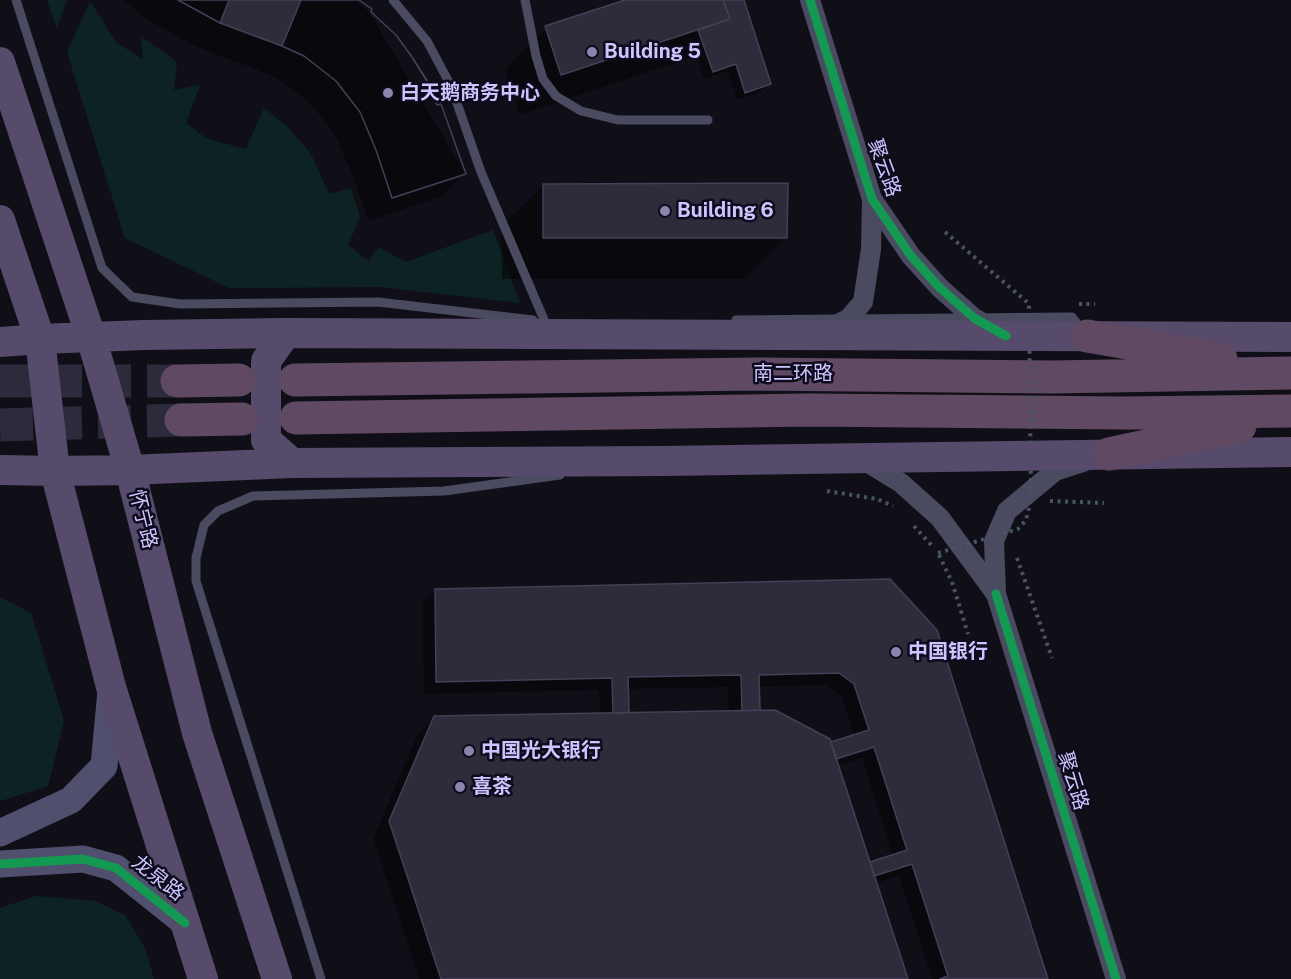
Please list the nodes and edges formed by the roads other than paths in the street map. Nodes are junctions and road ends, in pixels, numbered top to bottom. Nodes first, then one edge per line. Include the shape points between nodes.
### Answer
1 (16, 0) edge
2 (393, 0) edge
3 (525, 0) edge
4 (810, 0) edge
5 (0, 62) edge
6 (708, 120) dead end
7 (872, 199) junction
8 (0, 220) edge
9 (974, 318) junction
10 (848, 319) junction
11 (732, 320) dead end
12 (557, 321) dead end
13 (545, 322) junction
14 (286, 333) junction
15 (814, 336) junction
16 (1006, 336) junction
17 (1087, 336) junction
18 (90, 337) junction
19 (1291, 337) edge
20 (40, 339) junction
21 (0, 342) edge
22 (1291, 372) edge
23 (239, 380) dead end
24 (295, 380) dead end
25 (177, 381) tunnel mouth
26 (1291, 413) edge
27 (296, 418) dead end
28 (242, 419) dead end
29 (181, 420) tunnel mouth
30 (1291, 452) edge
31 (1109, 454) junction
32 (860, 458) junction
33 (662, 461) junction
34 (292, 463) junction
35 (0, 470) edge
36 (130, 470) junction
37 (55, 471) junction
38 (593, 471) dead end
39 (570, 474) dead end
40 (996, 594) junction
41 (111, 687) junction
42 (0, 833) edge
43 (0, 864) edge
44 (185, 923) junction
45 (203, 979) edge
46 (277, 979) edge
47 (321, 979) edge
48 (1116, 979) edge

1 - 13 lane via 102,268 132,297 180,304 378,302
2 - 13 lane via 427,41 451,86 481,172
3 - 6 lane via 543,79 556,96 581,111 618,120
4 - 7 street, 聚云路
5 - 18 main road, 怀宁路
7 - 9 street, 聚云路 via 911,256
7 - 10 street, 聚云路 via 871,249 863,302
8 - 20 main road
9 - 10 lane
9 - 16 street, 聚云路
9 - 17 lane via 1072,317
10 - 11 lane
10 - 15 street, 聚云路
12 - 13 lane
14 - 15 main road
14 - 18 main road
14 - 34 main road via 266,361 266,440
15 - 16 main road
16 - 17 main road
17 - 19 main road
17 - 22 highway
18 - 20 main road
18 - 36 main road, 怀宁路
20 - 21 main road
20 - 37 main road
22 - 24 highway, 南二环路
23 - 25 highway
26 - 27 highway, 南二环路 via 809,410
26 - 31 highway
28 - 29 highway
30 - 31 main road
31 - 32 main road
31 - 40 street via 1055,471 1007,511 994,541
32 - 33 main road
32 - 40 street via 901,483 940,518
33 - 34 main road
33 - 38 lane
34 - 36 main road
35 - 37 main road
36 - 37 main road
36 - 46 main road, 怀宁路 via 197,733
37 - 41 main road
39 - 47 lane via 444,491 253,496 218,511 204,525 196,558 196,581
40 - 48 street, 聚云路
41 - 42 street via 104,766 71,800
41 - 44 main road
43 - 44 street, 龙泉路 via 83,859 116,868
44 - 45 main road

